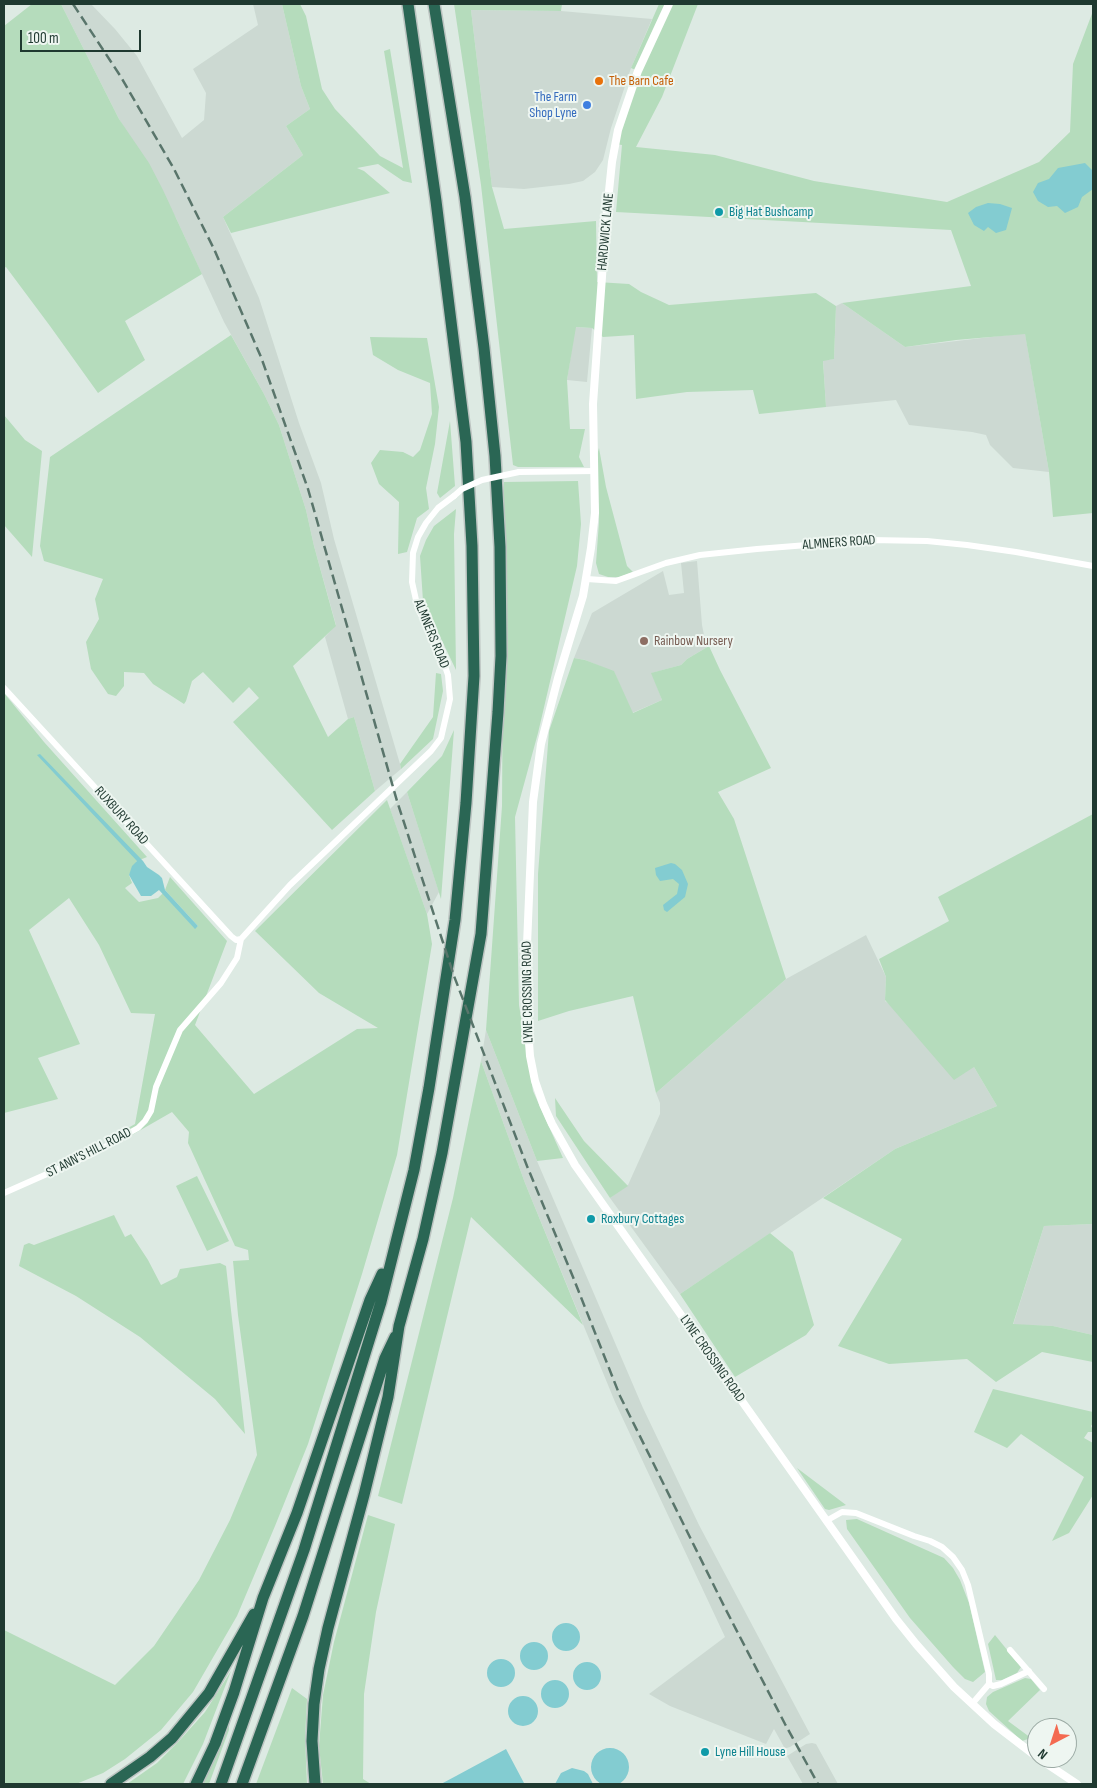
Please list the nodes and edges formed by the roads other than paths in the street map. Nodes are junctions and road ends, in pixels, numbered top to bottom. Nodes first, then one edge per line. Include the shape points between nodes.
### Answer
1 (408, 4) edge
2 (434, 4) edge
3 (669, 4) edge
4 (594, 471) junction
5 (1093, 566) edge
6 (587, 579) junction
7 (4, 688) edge
8 (241, 940) junction
9 (4, 1192) edge
10 (393, 1252) junction
11 (400, 1326) junction
12 (826, 1521) junction
13 (263, 1598) junction
14 (1010, 1650) dead end
15 (1029, 1671) junction
16 (989, 1684) junction
17 (1044, 1689) dead end
18 (972, 1704) junction
19 (1027, 1750) edge
20 (1053, 1768) edge
21 (111, 1784) edge
22 (196, 1784) edge
23 (220, 1784) edge
24 (242, 1784) edge
25 (315, 1784) edge
26 (1076, 1784) edge

1 - 10 highway via 466,442 474,676 455,920 414,1170
2 - 11 highway via 465,197 486,368 500,546 501,656 481,934 442,1154
3 - 4 street, HARDWICK LANE via 638,72 618,130 612,162 592,404
4 - 6 street, LYNE CROSSING ROAD via 595,514
4 - 8 street, ALMNERS ROAD, bridge via 519,472 482,480 462,489 438,508 418,537 413,553 412,582 418,609 439,649 448,675 450,699 441,738 290,886
5 - 6 street, ALMNERS ROAD via 967,545 870,540 700,555 616,581
6 - 12 street, LYNE CROSSING ROAD via 547,718 533,802 526,1015 535,1080 552,1124 575,1165
7 - 8 street, RUXBURY ROAD via 231,936
8 - 9 street, ST ANN'S HILL ROAD via 237,958 221,983 180,1030 156,1087 151,1111 138,1128 92,1154
10 - 13 highway via 370,1300 297,1513
10 - 23 highway via 381,1302 304,1550
11 - 24 highway via 385,1358 303,1616
11 - 25 highway via 388,1397 318,1669 312,1741
12 - 16 street via 842,1512 856,1513 930,1541 953,1557 968,1585 989,1669
12 - 18 street, LYNE CROSSING ROAD via 916,1644
13 - 21 highway via 209,1693 172,1738
13 - 22 highway via 234,1692
14 - 15 street
15 - 16 street via 1001,1684
15 - 17 street
16 - 18 street
18 - 19 street, LYNE CROSSING ROAD
20 - 26 street, LYNE CROSSING ROAD

